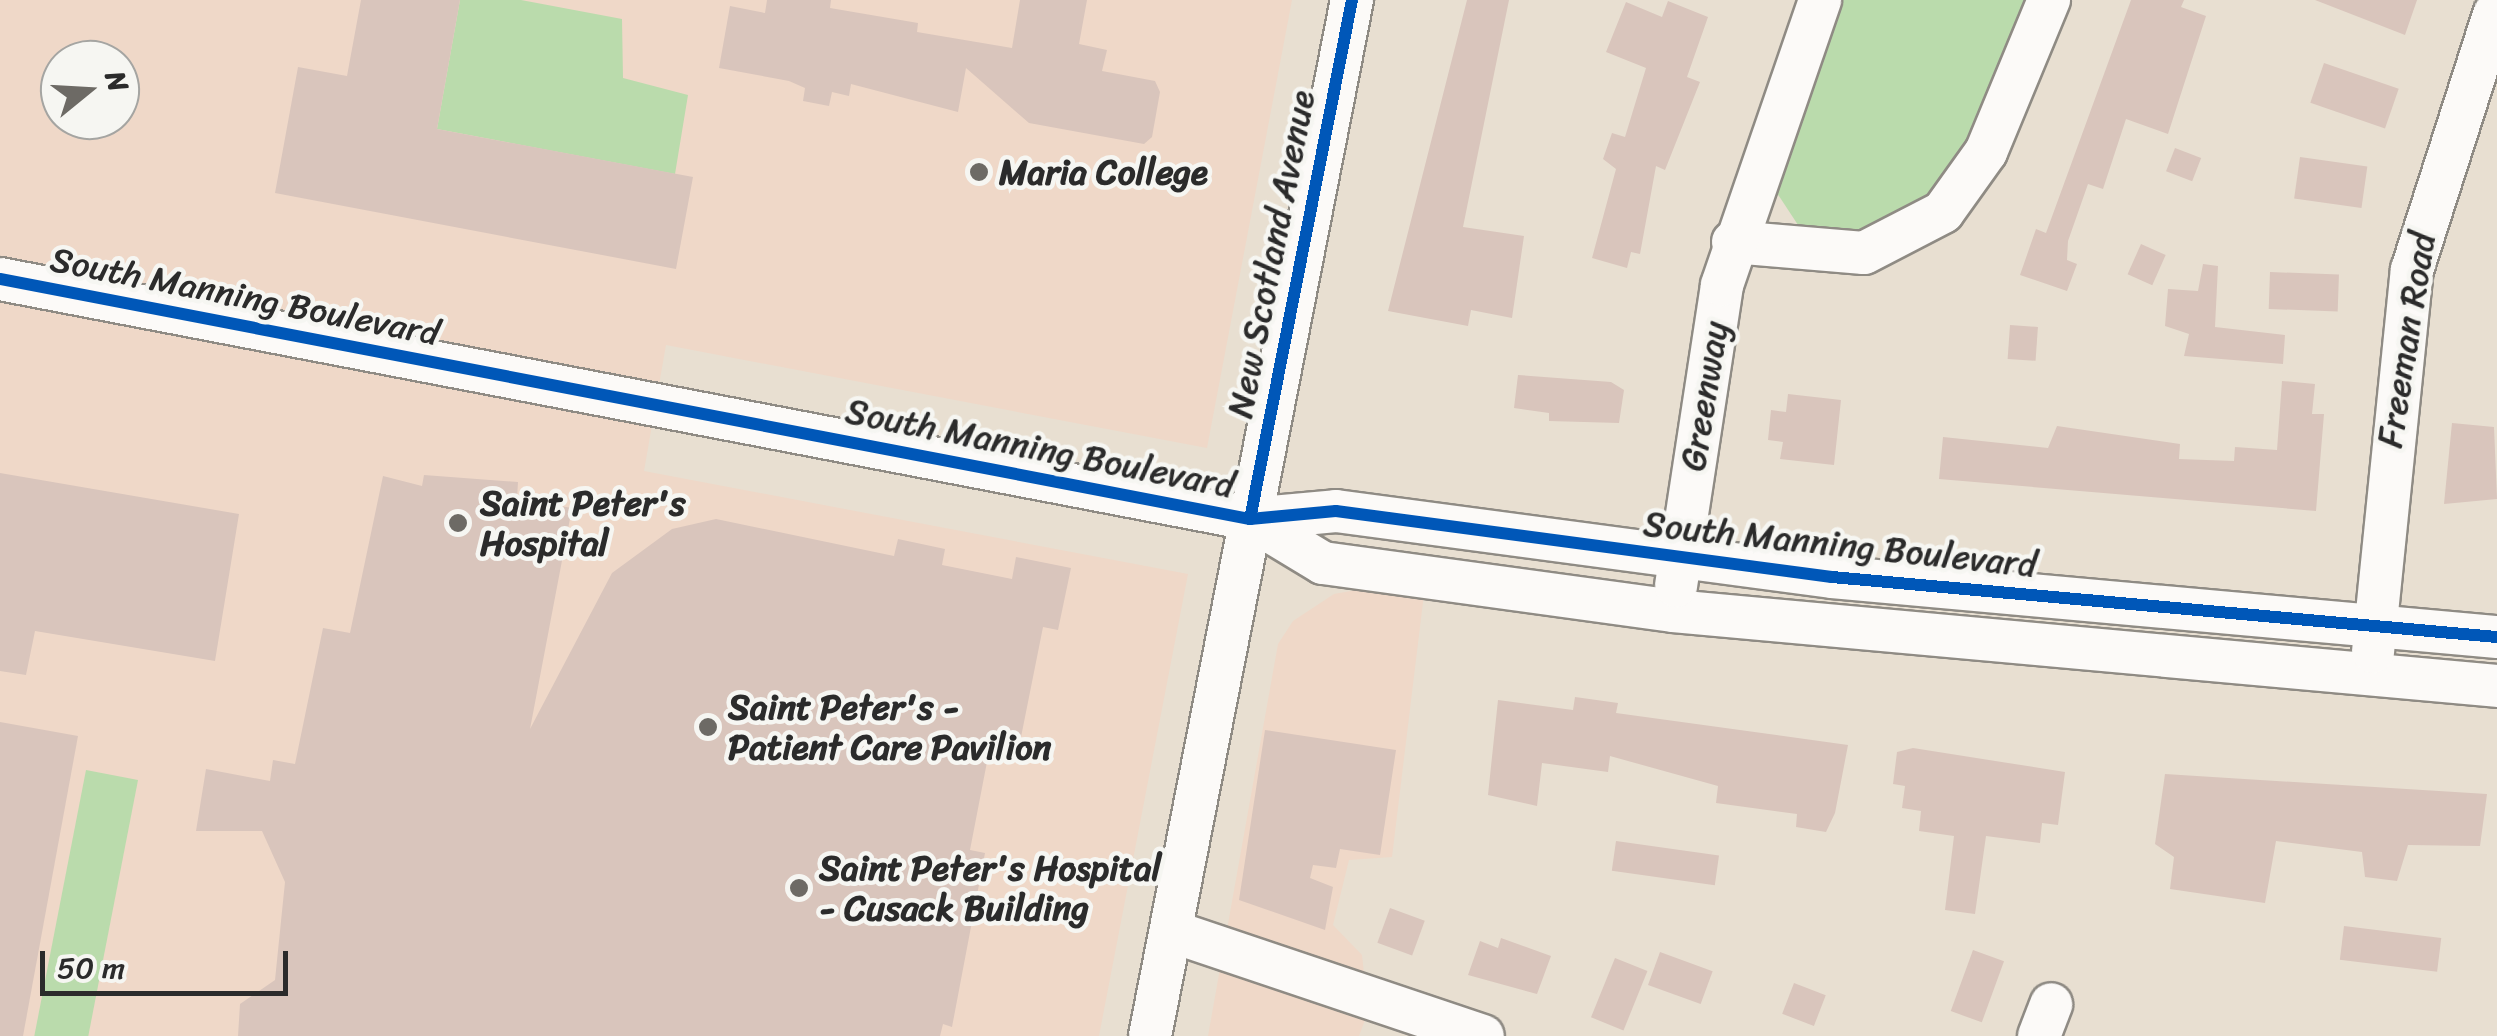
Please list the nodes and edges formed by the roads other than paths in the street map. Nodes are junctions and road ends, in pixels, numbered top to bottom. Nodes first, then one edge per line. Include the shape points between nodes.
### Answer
1 (1352, 0) edge
2 (1820, 0) edge
3 (2049, 0) edge
4 (2494, 14) dead end
5 (1733, 242) junction
6 (0, 279) edge
7 (1250, 518) junction
8 (1680, 558) junction
9 (1673, 611) junction
10 (2375, 627) junction
11 (2497, 636) edge
12 (2371, 678) junction
13 (2497, 686) edge
14 (1171, 930) junction
15 (1150, 1036) edge
16 (1483, 1036) edge

1 - 7 street, New Scotland Avenue
2 - 5 street, Greenway
3 - 5 street via 1986,152 1943,212 1864,252
4 - 10 street, Freeman Road via 2412,270
5 - 8 street, Greenway
6 - 7 street, South Manning Boulevard
7 - 8 street, South Manning Boulevard via 1336,511
7 - 9 street, South Manning Boulevard via 1324,563
7 - 14 street, New Scotland Avenue
8 - 9 street, Greenway
8 - 10 street, South Manning Boulevard
9 - 12 street, South Manning Boulevard
10 - 11 street, South Manning Boulevard
10 - 12 street, Freeman Road
12 - 13 street, South Manning Boulevard
14 - 15 street, New Scotland Avenue
14 - 16 street

